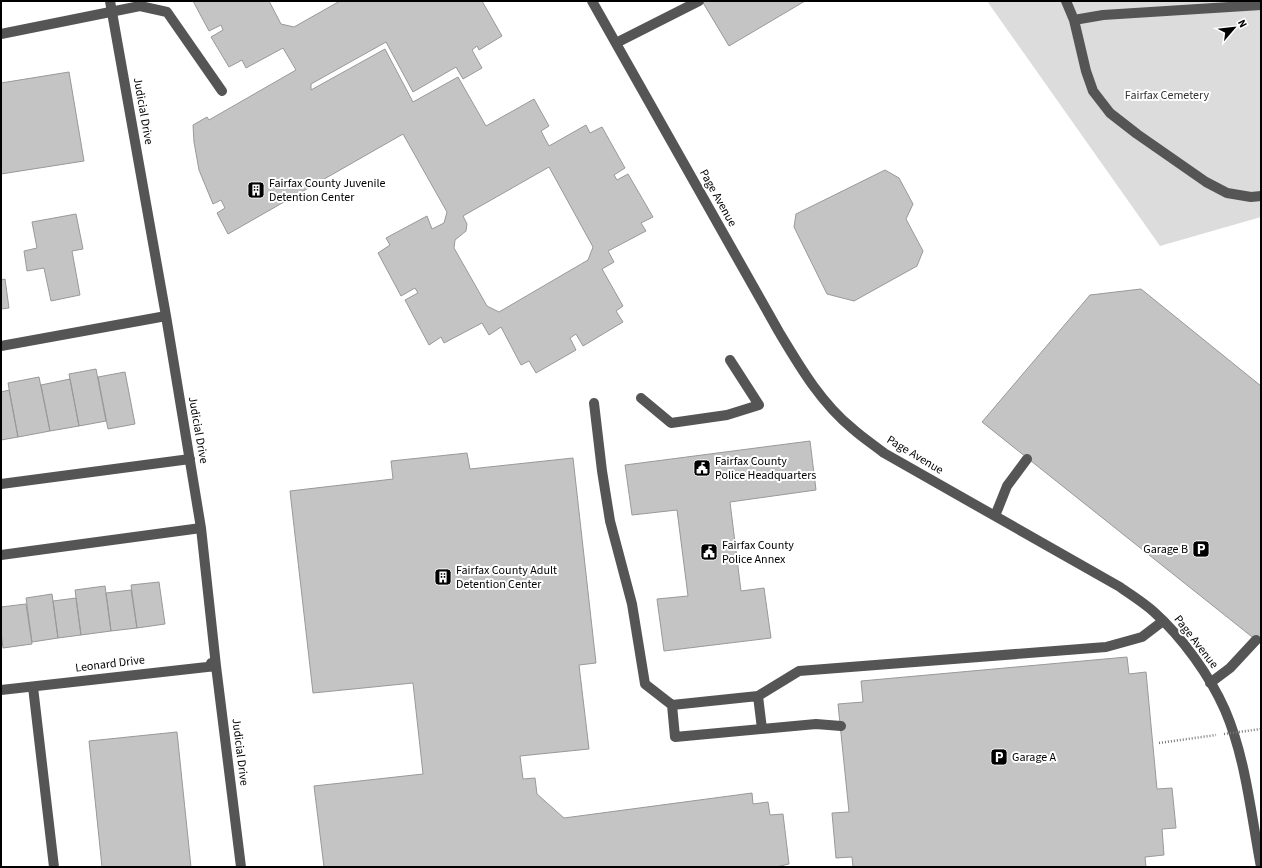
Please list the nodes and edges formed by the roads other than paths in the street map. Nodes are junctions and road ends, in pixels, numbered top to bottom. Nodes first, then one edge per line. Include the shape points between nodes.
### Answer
1 (110, 1) edge
2 (592, 1) edge
3 (699, 1) edge
4 (1066, 1) edge
5 (1261, 5) edge
6 (112, 12) junction
7 (1074, 20) junction
8 (1, 34) edge
9 (616, 44) junction
10 (222, 91) dead end
11 (1261, 196) edge
12 (166, 316) junction
13 (1, 346) edge
14 (730, 360) dead end
15 (641, 398) dead end
16 (594, 403) dead end
17 (190, 459) junction
18 (1027, 459) dead end
19 (1, 484) edge
20 (995, 516) junction
21 (201, 528) junction
22 (1, 555) edge
23 (1163, 621) junction
24 (1256, 640) dead end
25 (213, 664) junction
26 (1210, 683) junction
27 (33, 687) junction
28 (1, 690) edge
29 (758, 696) junction
30 (672, 705) junction
31 (840, 726) dead end
32 (762, 729) junction
33 (54, 867) edge
34 (241, 867) edge
35 (1261, 867) edge

1 - 6 street, Judicial Drive
2 - 9 street, Page Avenue
3 - 9 street
4 - 7 street
5 - 7 street via 1103,15
6 - 8 street
6 - 10 street via 140,6 166,12
6 - 12 street, Judicial Drive
7 - 11 street via 1086,71 1094,91 1110,113 1206,182 1227,193
9 - 20 street, Page Avenue via 783,339 832,409 852,429 884,453
12 - 13 street
12 - 17 street, Judicial Drive
14 - 15 street via 759,405 727,415 671,423
16 - 30 street via 610,520 632,604 645,684
17 - 19 street
17 - 21 street, Judicial Drive
18 - 20 street via 1007,486
20 - 23 street, Page Avenue via 1120,587
21 - 22 street
21 - 25 street, Judicial Drive
23 - 26 street, Page Avenue via 1177,636
23 - 29 street via 1142,637 1106,647 799,672
24 - 26 street via 1230,668
25 - 27 street, Leonard Drive
25 - 34 street, Judicial Drive
26 - 35 street, Page Avenue via 1225,710 1242,767
27 - 28 street, Leonard Drive
27 - 33 street
29 - 30 street
29 - 32 street
30 - 32 street via 675,737
31 - 32 street via 816,724

